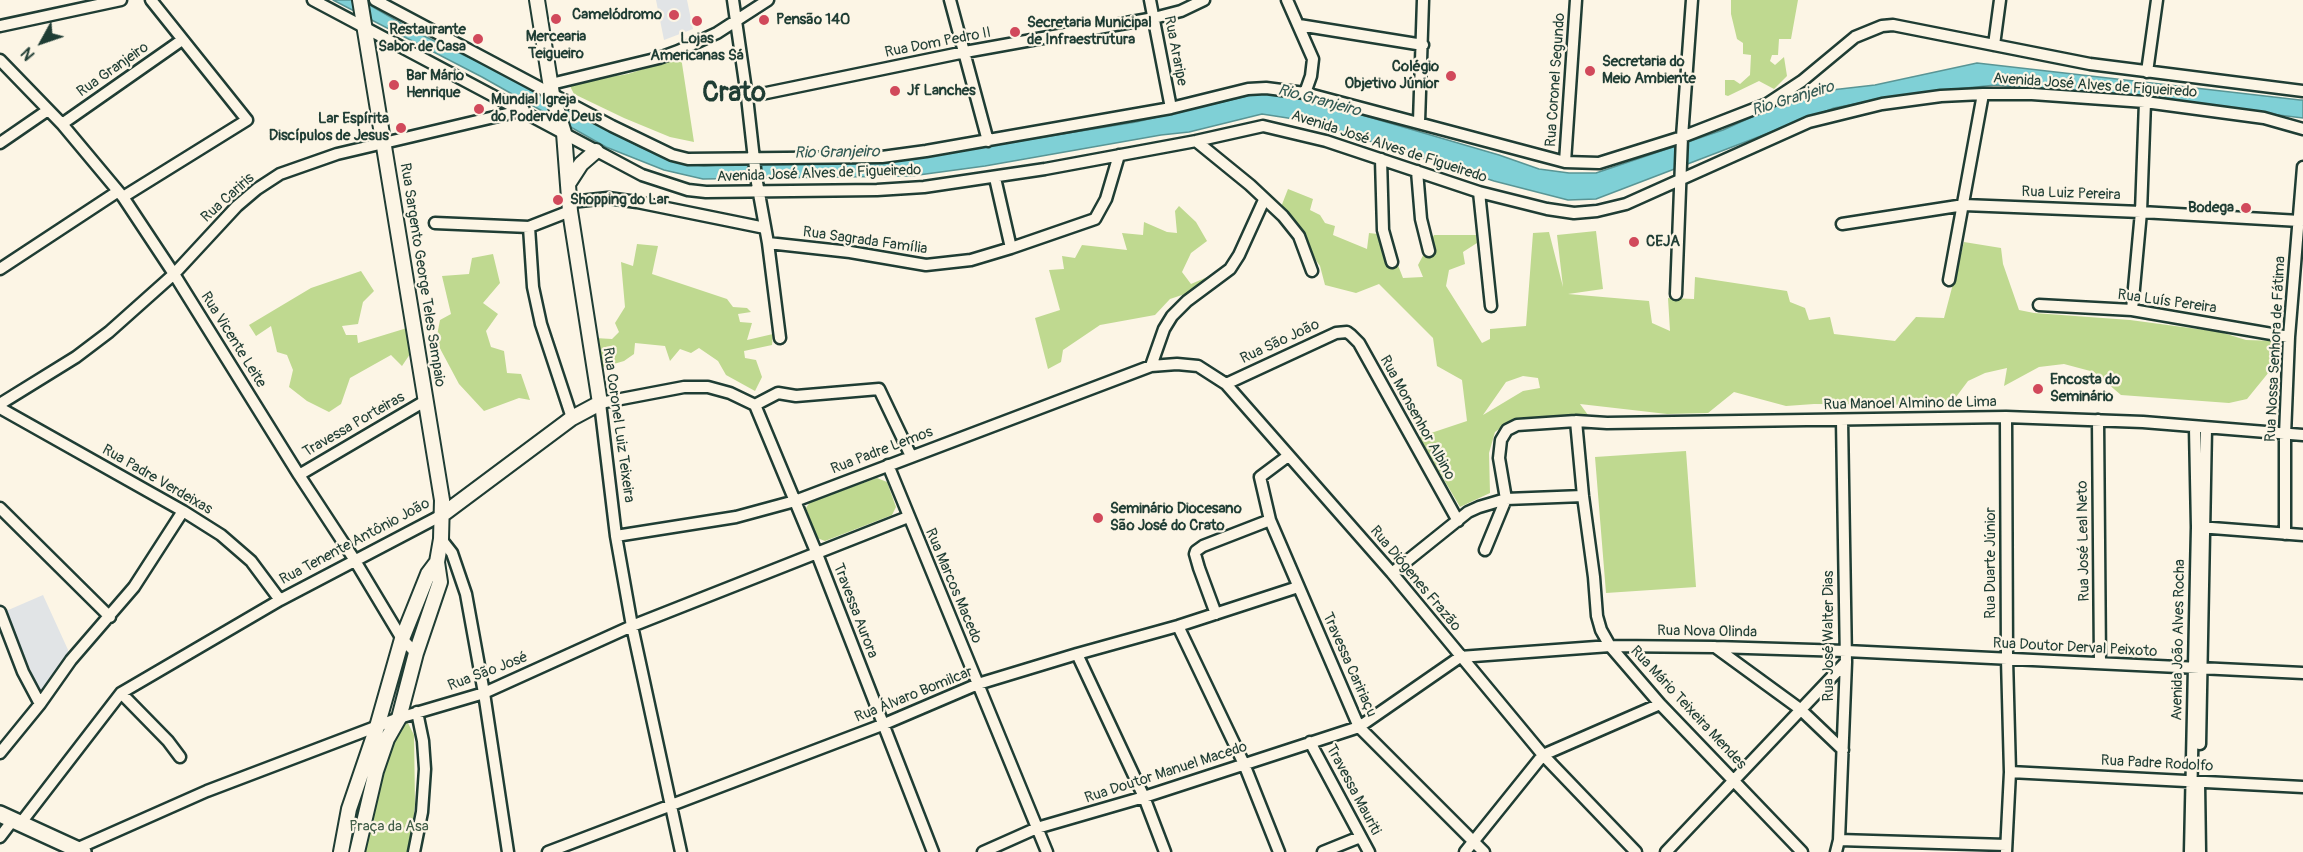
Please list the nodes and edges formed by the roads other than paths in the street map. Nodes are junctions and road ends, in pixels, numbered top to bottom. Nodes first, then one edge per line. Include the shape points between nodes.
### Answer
1 (121, 0) edge
2 (151, 0) edge
3 (313, 0) edge
4 (360, 0) edge
5 (375, 0) edge
6 (537, 0) edge
7 (733, 0) edge
8 (768, 0) edge
9 (951, 0) edge
10 (1150, 0) edge
11 (1204, 0) edge
12 (1287, 0) edge
13 (1423, 0) edge
14 (1576, 0) edge
15 (1692, 0) edge
16 (2000, 0) edge
17 (2157, 0) edge
18 (1154, 18) junction
19 (736, 20) junction
20 (1299, 25) junction
21 (0, 26) edge
22 (364, 26) junction
23 (182, 40) junction
24 (1423, 45) junction
25 (1994, 45) junction
26 (965, 52) junction
27 (0, 60) edge
28 (2148, 72) junction
29 (551, 89) junction
30 (2303, 91) edge
31 (1305, 93) junction
32 (1983, 94) junction
33 (747, 97) junction
34 (2145, 102) junction
35 (1172, 108) junction
36 (48, 110) junction
37 (524, 110) junction
38 (1419, 122) junction
39 (62, 124) junction
40 (2303, 129) edge
41 (564, 133) junction
42 (1682, 137) junction
43 (988, 141) junction
44 (1196, 141) junction
45 (0, 142) edge
46 (384, 144) junction
47 (596, 151) junction
48 (1119, 155) junction
49 (753, 158) junction
50 (1381, 159) junction
51 (1565, 162) junction
52 (2303, 167) edge
53 (1417, 171) junction
54 (995, 178) junction
55 (1680, 178) junction
56 (568, 184) junction
57 (759, 191) junction
58 (1479, 192) junction
59 (120, 194) junction
60 (1264, 200) junction
61 (1964, 205) junction
62 (570, 206) junction
63 (2141, 212) junction
64 (2300, 221) junction
65 (435, 223) dead end
66 (1842, 224) dead end
67 (529, 227) junction
68 (765, 228) junction
69 (768, 243) junction
70 (1011, 249) junction
71 (1429, 251) dead end
72 (1392, 262) dead end
73 (0, 269) edge
74 (1312, 271) dead end
75 (174, 274) junction
76 (1949, 280) dead end
77 (1676, 294) dead end
78 (1491, 306) dead end
79 (2039, 306) dead end
80 (2132, 310) junction
81 (1347, 332) joint
82 (2289, 337) junction
83 (780, 338) dead end
84 (1151, 366) junction
85 (1226, 384) junction
86 (425, 401) junction
87 (600, 403) junction
88 (755, 405) junction
89 (0, 406) edge
90 (2006, 417) junction
91 (572, 418) junction
92 (1842, 420) junction
93 (2098, 420) junction
94 (1576, 421) junction
95 (2201, 428) junction
96 (2285, 435) junction
97 (2303, 435) edge
98 (910, 456) junction
99 (1288, 456) junction
100 (888, 465) junction
101 (299, 475) junction
102 (1583, 496) junction
103 (1506, 499) junction
104 (795, 501) junction
105 (0, 508) edge
106 (183, 510) junction
107 (442, 515) junction
108 (908, 517) junction
109 (1270, 520) junction
110 (1458, 521) junction
111 (2201, 527) junction
112 (2285, 534) junction
113 (2303, 535) edge
114 (616, 536) junction
115 (441, 539) junction
116 (1485, 550) dead end
117 (817, 554) junction
118 (354, 559) junction
119 (437, 562) junction
120 (1392, 573) junction
121 (1298, 587) junction
122 (280, 600) junction
123 (0, 612) edge
124 (1216, 614) junction
125 (110, 617) junction
126 (632, 626) junction
127 (1178, 626) junction
128 (402, 639) junction
129 (1610, 646) junction
130 (1715, 647) junction
131 (416, 653) junction
132 (1077, 654) junction
133 (1846, 656) junction
134 (1460, 657) junction
135 (2007, 659) junction
136 (2100, 663) junction
137 (2197, 669) junction
138 (2303, 673) edge
139 (978, 684) junction
140 (121, 693) junction
141 (484, 693) junction
142 (40, 704) junction
143 (1660, 704) junction
144 (1800, 709) junction
145 (417, 712) junction
146 (399, 718) junction
147 (882, 724) junction
148 (1359, 726) junction
149 (376, 727) junction
150 (1310, 742) junction
151 (2, 744) edge
152 (1843, 750) junction
153 (1543, 755) junction
154 (180, 757) dead end
155 (1244, 764) junction
156 (2010, 772) junction
157 (1733, 780) junction
158 (2195, 782) junction
159 (2303, 787) edge
160 (1144, 797) junction
161 (672, 804) junction
162 (11, 819) edge
163 (1037, 828) junction
164 (0, 837) edge
165 (1360, 837) junction
166 (2195, 839) junction
167 (1839, 840) junction
168 (1473, 842) junction
169 (69, 849) edge
170 (2006, 849) edge
171 (1797, 851) edge
172 (341, 852) edge
173 (357, 852) edge
174 (414, 852) edge
175 (508, 852) edge
176 (548, 852) edge
177 (681, 852) edge
178 (933, 852) edge
179 (983, 852) edge
180 (1047, 852) edge
181 (1165, 852) edge
182 (1280, 852) edge
183 (1323, 852) edge
184 (1369, 852) edge
185 (1465, 852) edge
186 (1484, 852) edge
187 (1636, 852) edge
188 (1666, 852) edge
189 (1836, 852) edge
190 (2190, 852) edge
191 (2200, 852) edge

1 - 21 street
2 - 23 street
3 - 22 street, Avenida José Alves de Figueiredo
4 - 22 main road, Rua Sargento George Teles Sampaio
5 - 29 street, Avenida José Alves de Figueiredo
6 - 29 main road, Rua Coronel Luiz Teixeira
7 - 19 street
8 - 19 street
9 - 26 street
10 - 18 street, Rua Araripe
11 - 18 street, Rua Dom Pedro II
12 - 20 street
13 - 24 street
14 - 51 street, Rua Coronel Segundo
15 - 42 street
16 - 25 street
17 - 28 street
18 - 26 street, Rua Dom Pedro II
18 - 35 street, Rua Araripe
19 - 29 street via 708,38 659,58
19 - 33 street
20 - 24 street
20 - 31 street via 1313,59
22 - 37 street, Avenida José Alves de Figueiredo
22 - 46 main road, Rua Sargento George Teles Sampaio
23 - 39 street, Rua Granjeiro
23 - 59 street via 246,116 245,122
24 - 38 street
25 - 28 street, Avenida José Alves de Figueiredo
25 - 42 street, Avenida José Alves de Figueiredo via 1904,26 1882,26 1855,37 1767,104
26 - 33 street, Rua Dom Pedro II
26 - 43 street
27 - 36 street, Rua Vicente Leite
28 - 30 street, Avenida José Alves de Figueiredo
29 - 41 main road, Rua Coronel Luiz Teixeira
29 - 49 street, Avenida José Alves de Figueiredo via 672,154 698,159
31 - 35 street, Avenida José Alves de Figueiredo via 1248,89
31 - 38 street, Avenida José Alves de Figueiredo
32 - 34 street, Avenida José Alves de Figueiredo
32 - 55 street, Avenida José Alves de Figueiredo via 1882,104 1809,122
32 - 61 street
33 - 49 street
34 - 40 street, Avenida José Alves de Figueiredo via 2264,118
34 - 63 street
35 - 43 street, Avenida José Alves de Figueiredo
36 - 39 street, Rua Vicente Leite
36 - 45 street
37 - 41 street, Avenida José Alves de Figueiredo
37 - 46 street, Rua Cariris
38 - 51 street, Avenida José Alves de Figueiredo
39 - 59 street, Rua Vicente Leite
41 - 47 street, Avenida José Alves de Figueiredo
41 - 56 main road, Rua Coronel Luiz Teixeira
42 - 51 street, Avenida José Alves de Figueiredo via 1599,163
42 - 55 street
43 - 49 street, Avenida José Alves de Figueiredo via 882,157
44 - 48 street, Avenida José Alves de Figueiredo
44 - 50 street, Avenida José Alves de Figueiredo via 1263,126
44 - 60 street
46 - 75 street, Rua Cariris via 337,154 280,174 237,206
46 - 86 main road, Rua Sargento George Teles Sampaio
47 - 56 main road via 581,164
47 - 57 street, Avenida José Alves de Figueiredo via 657,181 688,190
48 - 54 street, Avenida José Alves de Figueiredo
48 - 70 street, Rua Sagrada Família via 1106,200 1095,219
49 - 57 street
50 - 53 street, Avenida José Alves de Figueiredo
50 - 72 street via 1383,230
52 - 64 street, Rua Nossa Senhora de Fátima
53 - 58 street, Avenida José Alves de Figueiredo
53 - 71 street via 1421,219
54 - 57 street, Avenida José Alves de Figueiredo via 877,190
54 - 70 street
55 - 58 street, Avenida José Alves de Figueiredo via 1626,204 1574,213
55 - 77 street
56 - 62 main road, Rua Coronel Luiz Teixeira
57 - 68 street
58 - 78 street
59 - 73 street
59 - 75 street, Rua Vicente Leite
60 - 74 street via 1299,236
60 - 84 street via 1230,269 1172,316
61 - 63 street, Rua Luiz Pereira
61 - 66 street, Rua Luiz Pereira
61 - 76 street
62 - 67 street
62 - 68 street via 608,198 637,201
62 - 87 main road, Rua Coronel Luiz Teixeira
63 - 64 street, Rua Luiz Pereira
63 - 80 street
64 - 82 street, Rua Nossa Senhora de Fátima
65 - 67 street
67 - 91 street via 541,324
68 - 69 street
69 - 70 street, Rua Sagrada Família via 926,266
69 - 83 street
75 - 89 street, Rua Cariris via 93,345
75 - 101 street, Rua Vicente Leite
79 - 80 street, Rua Luís Pereira
80 - 82 street, Rua Luís Pereira
81 - 85 street, Rua São João via 1331,335
81 - 110 street, Rua Monsenhor Albino via 1359,343
82 - 96 street, Rua Nossa Senhora de Fátima
84 - 85 street, Rua Diógenes Frazão via 1198,366
84 - 98 street, Rua Padre Lemos
85 - 99 street, Rua Diógenes Frazão
86 - 101 street, Travessa Porteiras
86 - 107 main road, Rua Sargento George Teles Sampaio
87 - 88 street, Rua Tenente Antônio João via 684,387 708,387
87 - 91 main road, Rua Tenente Antônio João
87 - 114 street, Rua Coronel Luiz Teixeira
88 - 98 street via 778,393 796,396 879,389
88 - 104 street, Travessa Aurora
89 - 106 street, Rua Padre Verdeixas
90 - 92 street, Rua Manoel Almino de Lima
90 - 93 street, Rua Manoel Almino de Lima
90 - 135 street, Rua Duarte Júnior
91 - 107 main road, Rua Tenente Antônio João
92 - 94 street, Rua Manoel Almino de Lima
92 - 133 street, Rua José Walter Dias
93 - 95 street, Rua Manoel Almino de Lima
93 - 136 street, Rua José Leal Neto
94 - 102 street, Rua Mário Teixeira Mendes
94 - 103 street, Rua Manoel Almino de Lima via 1516,425 1507,430 1501,440 1500,458
95 - 96 street, Rua Manoel Almino de Lima
95 - 111 street, Avenida João Alves Rocha
96 - 97 street, Rua Manoel Almino de Lima
96 - 112 street, Rua Nossa Senhora de Fátima
98 - 100 street, Rua Padre Lemos
99 - 109 street, Travessa Caririaçu via 1260,479
99 - 120 street, Rua Diógenes Frazão
100 - 104 street, Rua Padre Lemos
100 - 108 street, Rua Marcos Macedo
101 - 118 street, Rua Vicente Leite
102 - 103 street
102 - 129 street, Rua Mário Teixeira Mendes via 1599,624
103 - 110 street via 1479,507
103 - 116 street
104 - 114 street, Rua Padre Lemos via 736,517
104 - 117 street, Travessa Aurora
105 - 125 street
106 - 122 street, Rua Padre Verdeixas via 234,545
106 - 125 street
107 - 115 main road, Rua Sargento George Teles Sampaio
107 - 118 street, Rua Tenente Antônio João
108 - 117 street, Rua São José
108 - 139 street, Rua Marcos Macedo
109 - 121 street, Travessa Caririaçu
109 - 124 street via 1196,550
110 - 120 street
111 - 112 street
111 - 137 street, Avenida João Alves Rocha
112 - 113 street
114 - 126 street, Rua Coronel Luiz Teixeira
115 - 119 main road, Rua Sargento George Teles Sampaio
115 - 141 street via 452,553 461,577
117 - 126 street, Rua São José
117 - 147 street, Travessa Aurora
118 - 122 street, Rua Tenente Antônio João
118 - 128 street, Rua Vicente Leite
119 - 128 main road via 428,573
119 - 131 main road via 440,582
120 - 134 street, Rua Diógenes Frazão
121 - 124 street, Rua Álvaro Bomilcar
121 - 148 street, Travessa Caririaçu
122 - 140 street, Rua Tenente Antônio João
123 - 142 street
124 - 127 street, Rua Álvaro Bomilcar
125 - 142 street via 71,660
126 - 141 street, Rua São José
126 - 161 street, Rua Coronel Luiz Teixeira
127 - 132 street, Rua Álvaro Bomilcar
127 - 155 street
128 - 131 street, Rua Vicente Leite
128 - 149 main road
129 - 130 street, Rua Nova Olinda
129 - 134 street, Rua Nova Olinda
129 - 143 street, Rua Mário Teixeira Mendes
130 - 133 street, Rua Nova Olinda
130 - 144 street
131 - 146 main road
132 - 139 street, Rua Álvaro Bomilcar
132 - 160 street
133 - 135 street, Rua Doutor Derval Peixoto
133 - 144 street
133 - 152 street, Rua José Walter Dias
134 - 148 street, Rua Doutor Manuel Macedo
134 - 153 street, Rua Diógenes Frazão
135 - 136 street, Rua Doutor Derval Peixoto
135 - 156 street, Rua Duarte Júnior
136 - 137 street, Rua Doutor Derval Peixoto
137 - 138 street, Rua Doutor Derval Peixoto
137 - 158 street, Avenida João Alves Rocha
139 - 147 street, Rua Álvaro Bomilcar
139 - 163 street, Rua Marcos Macedo
140 - 154 street
140 - 162 street, Rua Tenente Antônio João
141 - 145 street, Rua São José
141 - 175 street
142 - 151 street
143 - 153 street
143 - 157 street, Rua Mário Teixeira Mendes
144 - 152 street
144 - 157 street
145 - 146 street, Rua São José
145 - 174 street via 425,769
146 - 149 street, Rua São José
146 - 173 main road via 376,771
147 - 161 street, Rua Álvaro Bomilcar
147 - 178 street, Travessa Aurora
148 - 150 street, Rua Doutor Manuel Macedo
148 - 168 street, Travessa Caririaçu
149 - 169 street, Rua São José
149 - 172 main road via 349,809
150 - 155 street, Rua Doutor Manuel Macedo
150 - 165 street, Travessa Mauriti
152 - 167 street, Rua José Walter Dias
153 - 168 street
153 - 187 street, Rua Diógenes Frazão
155 - 160 street, Rua Doutor Manuel Macedo
155 - 182 street
156 - 158 street, Rua Padre Rodolfo
156 - 170 street, Rua Duarte Júnior
157 - 171 street, Rua Mário Teixeira Mendes
157 - 188 street
158 - 159 street, Rua Padre Rodolfo
158 - 166 street, Avenida João Alves Rocha
160 - 163 street, Rua Doutor Manuel Macedo
160 - 181 street
161 - 176 street, Rua Álvaro Bomilcar
161 - 177 street, Rua Coronel Luiz Teixeira
162 - 164 street, Rua Tenente Antônio João
162 - 169 highway
163 - 179 street, Rua Doutor Manuel Macedo
163 - 180 street, Rua Marcos Macedo
165 - 183 street
165 - 184 street, Travessa Mauriti
166 - 190 street, Avenida João Alves Rocha
166 - 191 street, Avenida João Alves Rocha
167 - 170 street
167 - 189 street, Rua José Walter Dias
168 - 185 street
168 - 186 street, Travessa Caririaçu

